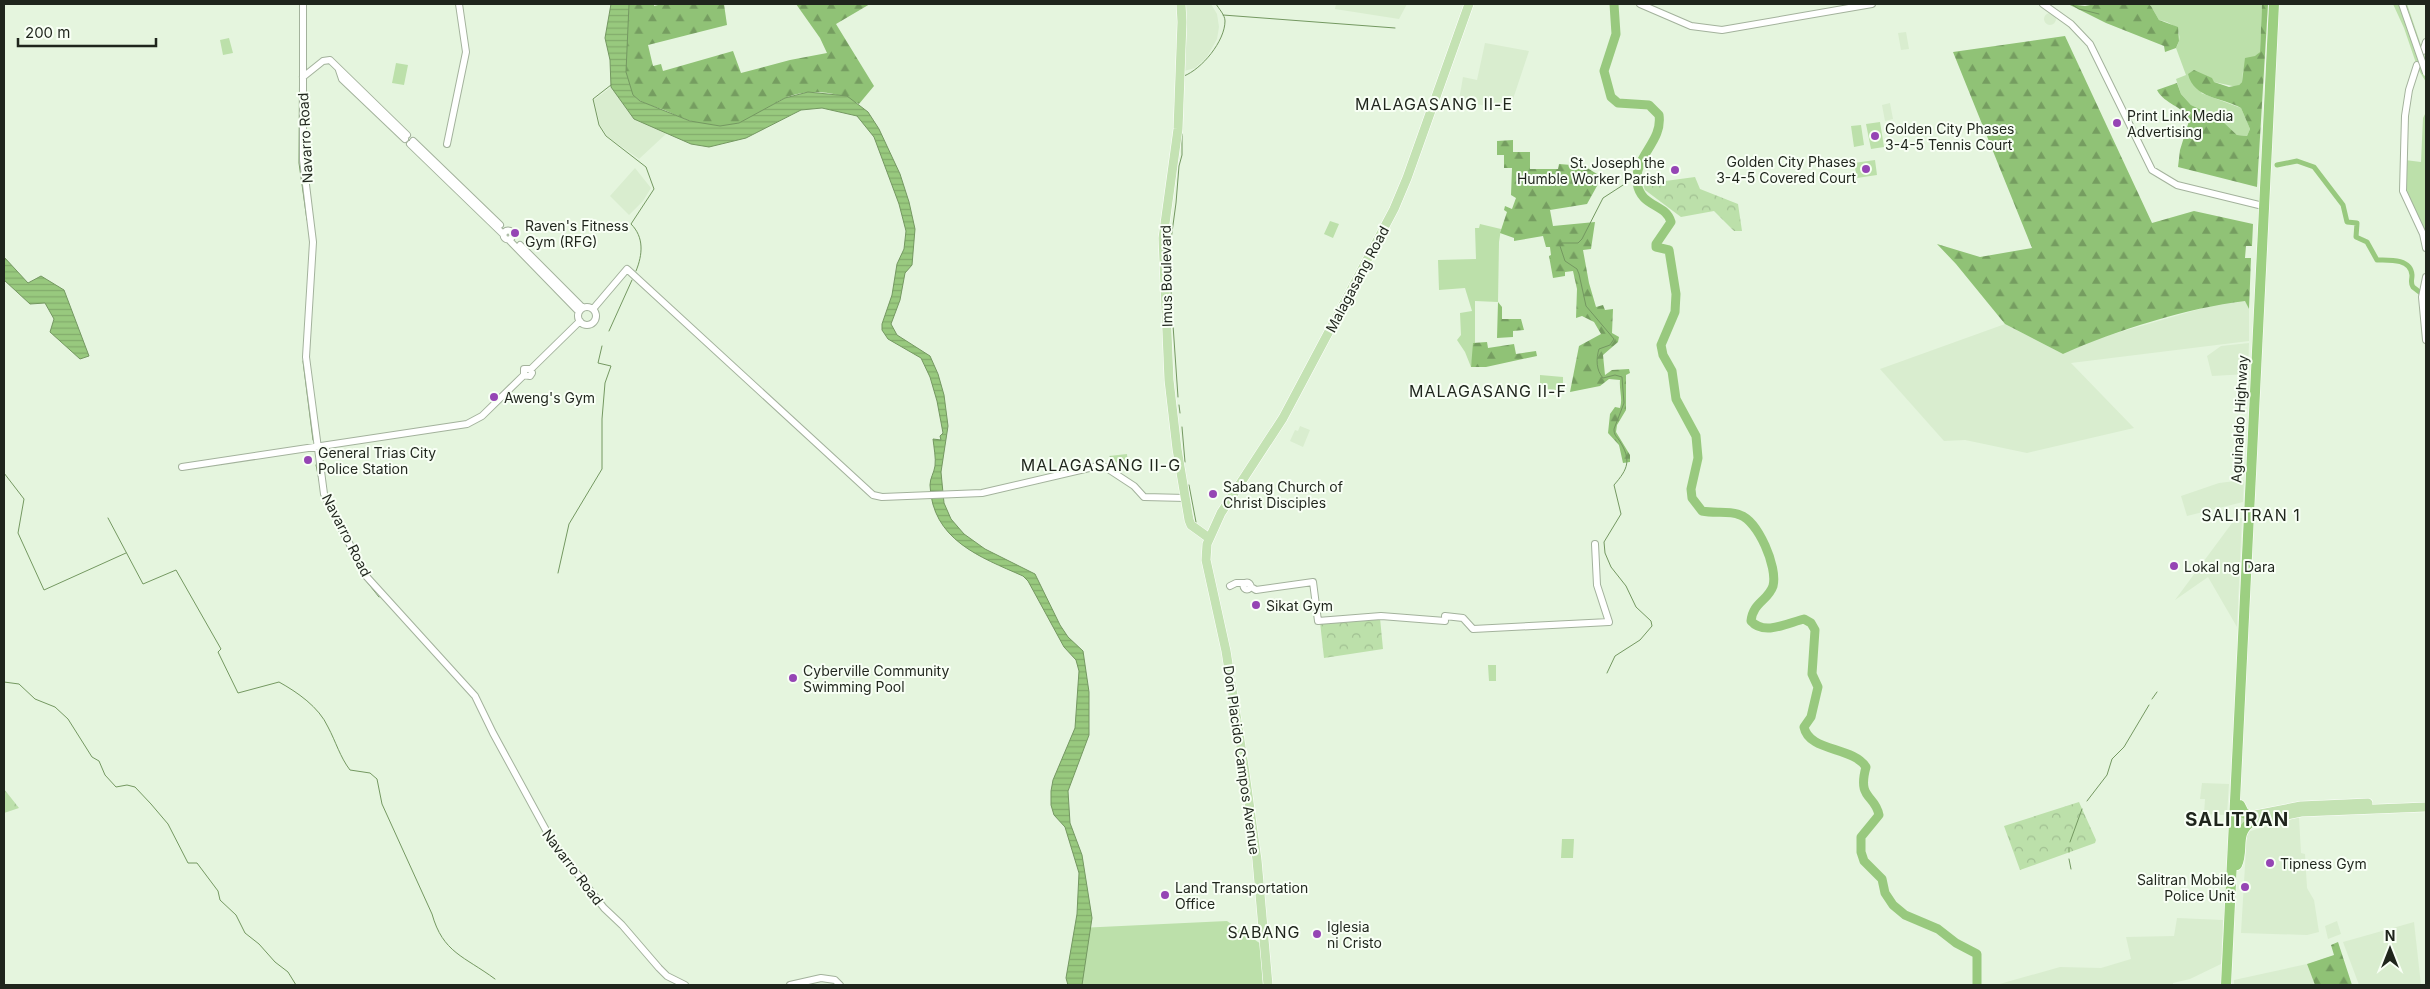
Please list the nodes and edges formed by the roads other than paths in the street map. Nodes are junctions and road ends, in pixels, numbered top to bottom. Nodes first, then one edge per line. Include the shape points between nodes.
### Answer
1 (303, 4) edge
2 (459, 4) edge
3 (1181, 4) edge
4 (1469, 4) edge
5 (1640, 4) edge
6 (1872, 4) edge
7 (2042, 4) edge
8 (2274, 4) edge
9 (2279, 4) edge
10 (2402, 4) edge
11 (2426, 42) edge
12 (2423, 51) dead end
13 (2417, 66) dead end
14 (2426, 73) edge
15 (303, 77) junction
16 (447, 144) dead end
17 (2263, 206) junction
18 (2426, 248) edge
19 (2426, 277) edge
20 (593, 309) junction
21 (581, 310) junction
22 (580, 321) junction
23 (2260, 331) junction
24 (2426, 340) edge
25 (317, 447) junction
26 (182, 467) dead end
27 (1186, 498) junction
28 (1209, 538) junction
29 (1595, 544) dead end
30 (1247, 586) dead end
31 (2426, 801) edge
32 (2240, 805) junction
33 (2426, 807) edge
34 (2250, 819) junction
35 (2237, 820) junction
36 (2237, 865) junction
37 (685, 985) edge
38 (790, 985) edge
39 (840, 985) edge
40 (1268, 985) edge
41 (2226, 985) edge
42 (2231, 985) edge

1 - 15 street, Navarro Road
2 - 16 street via 466,52
3 - 27 main road, Imus Boulevard via 1178,128 1163,238 1169,380
4 - 28 main road, Malagasang Road via 1390,217 1283,418 1230,497
5 - 6 street via 1692,26 1722,30
7 - 17 street via 2071,24 2090,44 2152,170 2177,185
8 - 17 highway, Aguinaldo Highway
9 - 23 highway, Aguinaldo Highway
10 - 14 street, bridge
11 - 12 street
13 - 18 street via 2405,116 2402,191 2423,234
15 - 21 street via 323,61 330,60 339,68 342,79 505,232 512,233 510,239
15 - 25 street, Navarro Road via 303,160 313,242 306,358
17 - 23 highway, Aguinaldo Highway
19 - 24 street via 2422,297
20 - 21 street
20 - 22 street via 595,321 588,325
20 - 27 street via 627,270 873,495 982,493 1102,465 1134,486 1144,497
21 - 22 street
22 - 25 street via 531,369 531,375 524,375 482,416 467,424
23 - 32 highway, Aguinaldo Highway
23 - 35 highway, Aguinaldo Highway
25 - 26 street
25 - 37 street, Navarro Road via 324,494 366,576 475,696 542,825 582,881 659,968
27 - 28 main road, Imus Boulevard via 1190,523
28 - 40 main road, Don Placido Campos Avenue via 1206,560 1226,651 1244,766 1257,860
29 - 30 street via 1597,585 1609,622 1473,629 1463,618 1382,616 1318,621 1313,582 1256,590
31 - 34 main road via 2301,806
32 - 34 highway
32 - 35 highway, Aguinaldo Highway
33 - 34 main road via 2301,812
34 - 35 main road
34 - 36 highway via 2242,832
35 - 36 highway, Aguinaldo Highway
35 - 41 highway, Aguinaldo Highway
36 - 42 highway, Aguinaldo Highway
38 - 39 street via 821,978 835,980

